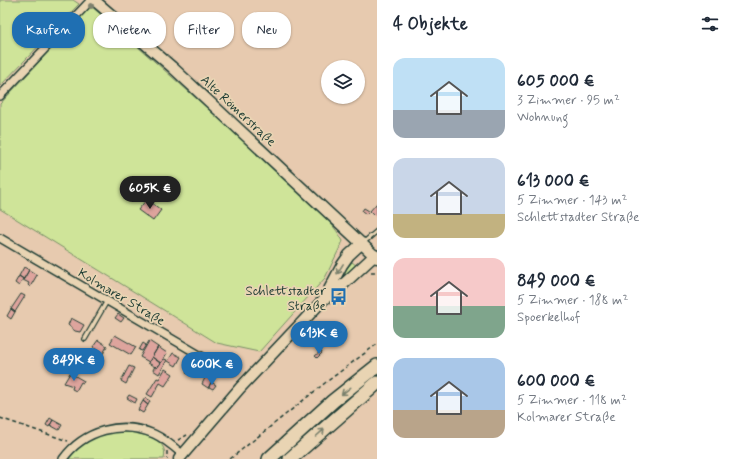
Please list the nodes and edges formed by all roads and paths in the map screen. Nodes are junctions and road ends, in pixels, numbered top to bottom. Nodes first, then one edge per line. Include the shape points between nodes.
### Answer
1 (93, 0) edge
2 (0, 96) edge
3 (377, 231) edge
4 (0, 238) edge
5 (362, 244) junction
6 (376, 257) edge
7 (377, 272) edge
8 (366, 274) dead end
9 (324, 299) junction
10 (107, 301) junction
11 (85, 339) dead end
12 (377, 344) edge
13 (377, 366) edge
14 (233, 371) dead end
15 (377, 383) edge
16 (0, 418) edge
17 (76, 445) junction
18 (181, 456) edge
19 (63, 459) edge
20 (230, 459) edge
21 (269, 459) edge
22 (290, 459) edge

1 - 2 street
1 - 5 street, Alte Römerstraße via 172,67
3 - 5 lane
4 - 10 street, Kolmarer Straße
5 - 6 street, Alte Römerstraße
5 -> 9 street via 342,265
6 - 9 street
7 - 8 path
9 - 18 street via 240,388
10 - 11 lane
10 - 14 street, Kolmarer Straße via 220,368
12 - 20 path via 325,382
13 -> 21 highway via 333,401
22 -> 15 highway
16 - 17 path
17 - 18 street via 102,430 133,428 154,434
17 - 19 street

